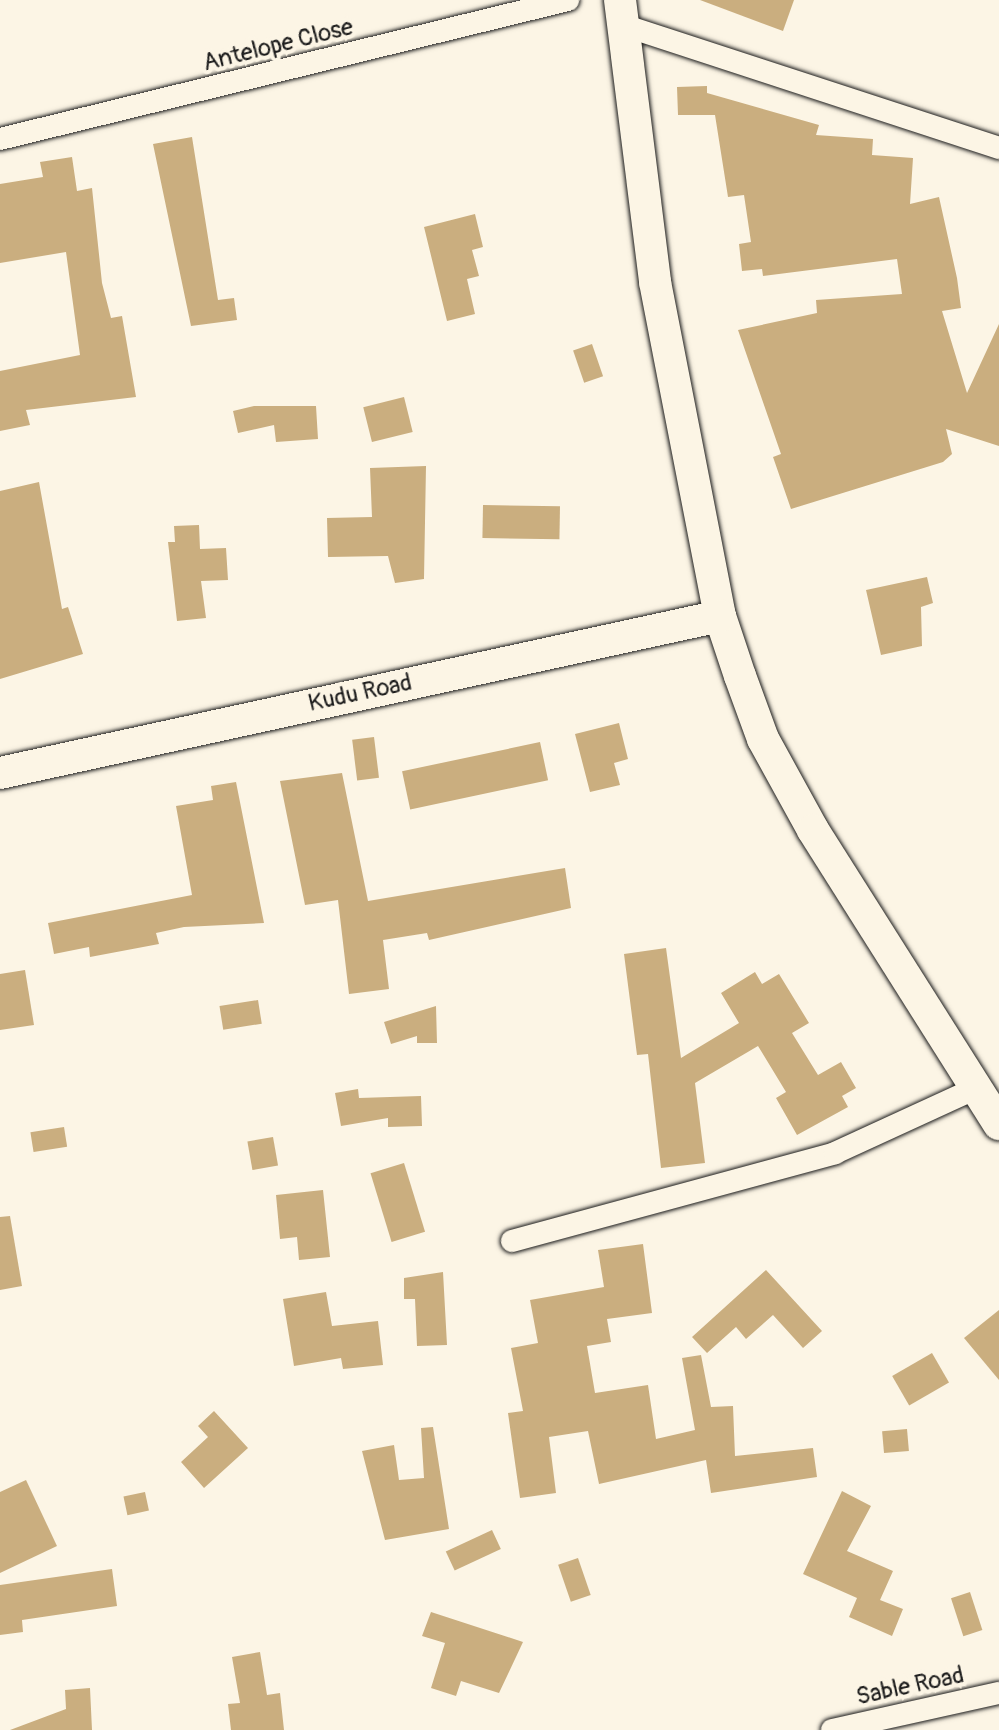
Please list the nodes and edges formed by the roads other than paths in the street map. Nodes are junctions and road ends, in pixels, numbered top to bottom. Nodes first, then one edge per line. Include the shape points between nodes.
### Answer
1 (568, 0) edge
2 (622, 12) edge
3 (0, 139) edge
4 (999, 148) edge
5 (720, 616) junction
6 (0, 773) edge
7 (974, 1089) junction
8 (999, 1124) edge
9 (512, 1241) dead end
10 (999, 1693) edge
11 (832, 1730) edge

1 - 3 street, Antelope Close
2 - 4 street
2 - 5 street via 655,282
5 - 6 street, Kudu Road
5 - 7 street via 763,739
7 - 8 street
7 - 9 street via 835,1153
10 - 11 street, Sable Road

